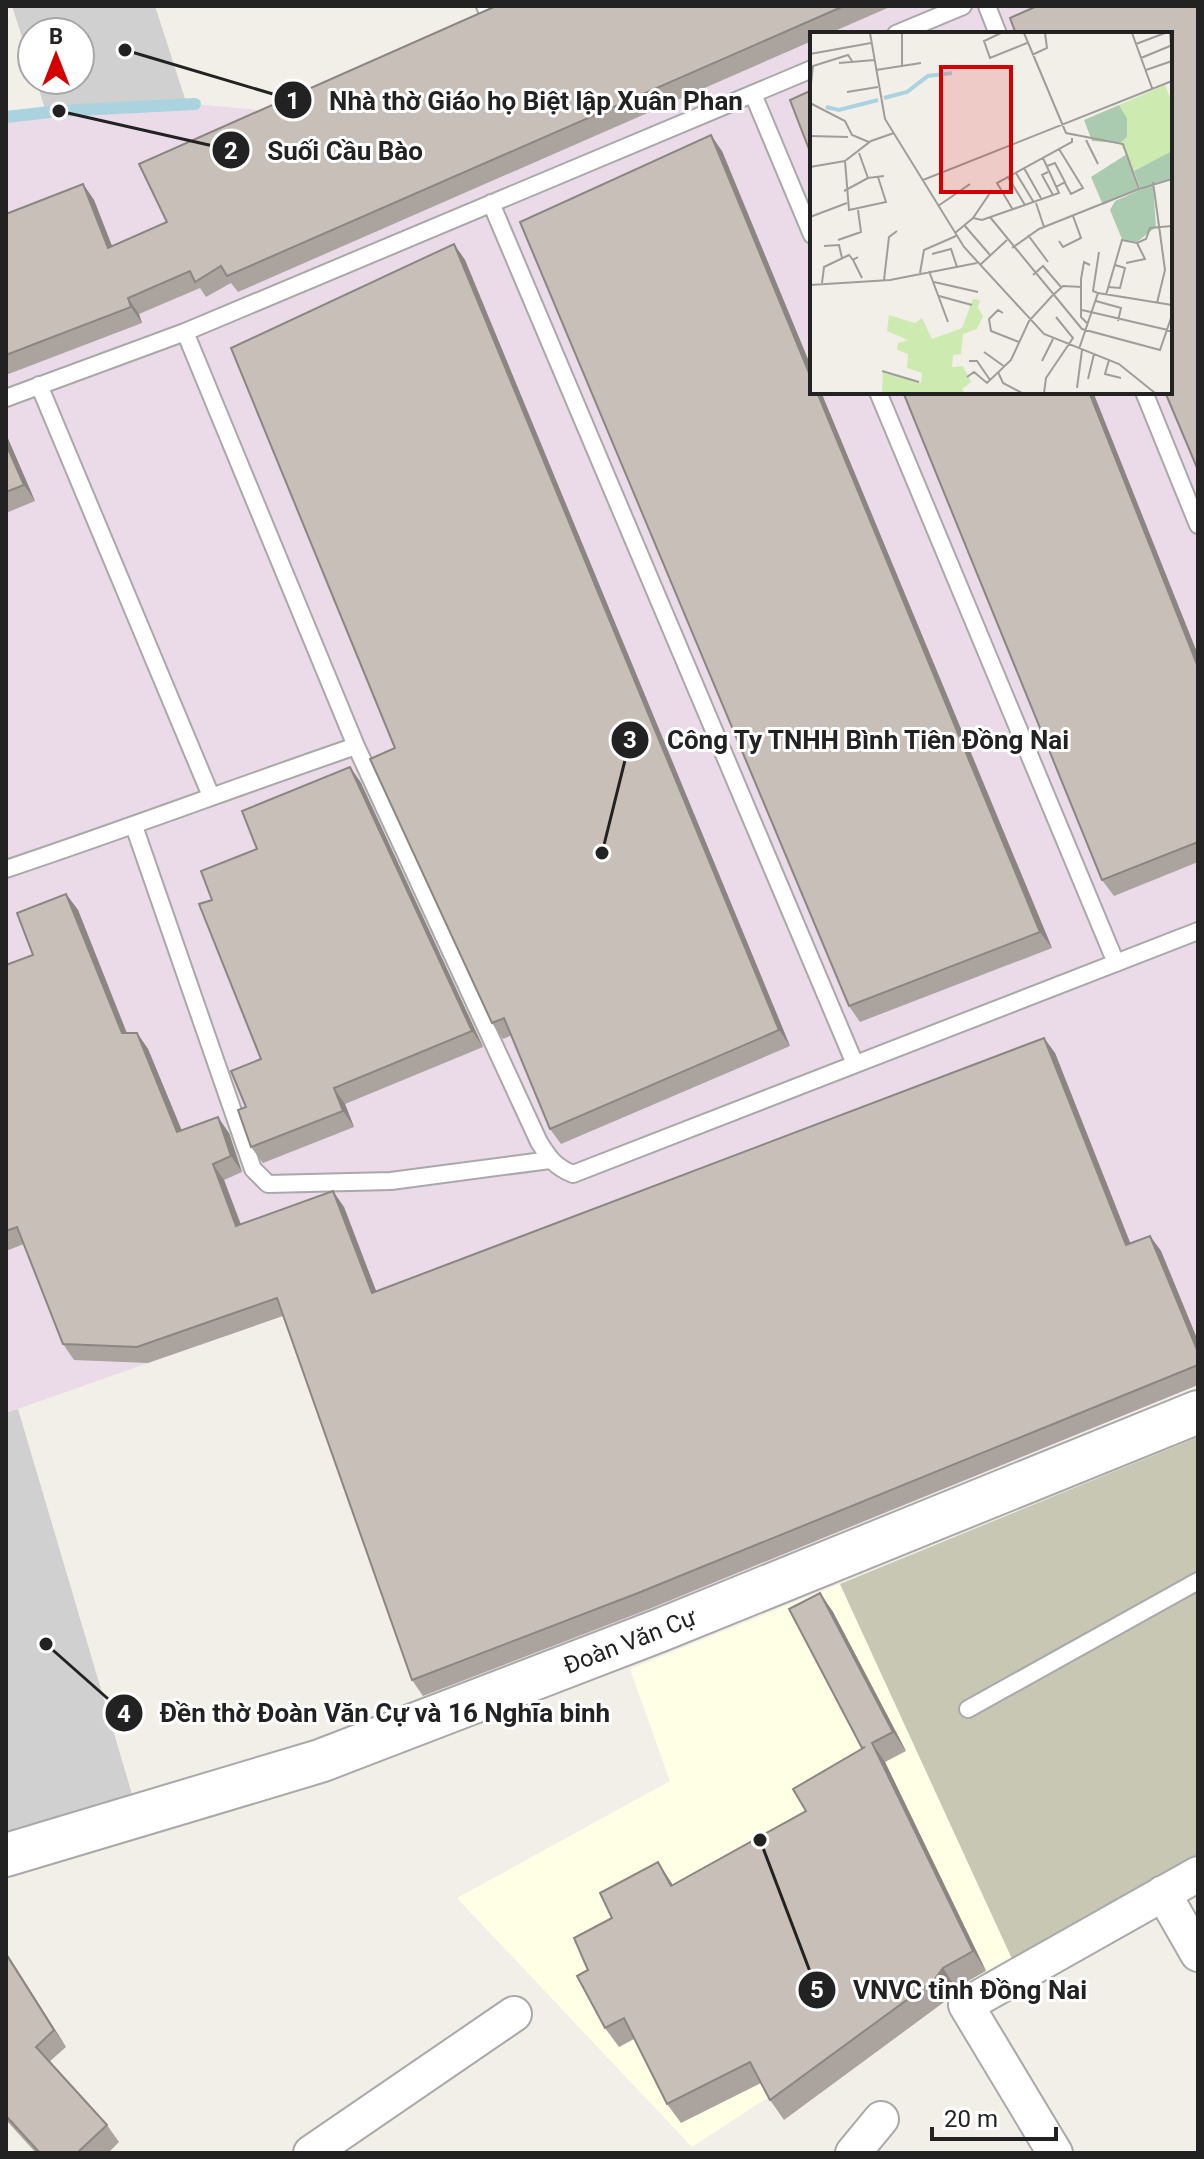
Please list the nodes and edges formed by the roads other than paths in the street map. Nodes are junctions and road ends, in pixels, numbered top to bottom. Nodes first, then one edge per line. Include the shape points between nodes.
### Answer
1 (485, 6) edge
2 (510, 6) edge
3 (963, 6) edge
4 (987, 6) edge
5 (901, 32) edge
6 (997, 32) edge
7 (810, 70) edge
8 (753, 94) junction
9 (491, 203) junction
10 (810, 230) edge
11 (185, 332) junction
12 (39, 385) junction
13 (879, 394) edge
14 (1145, 394) edge
15 (6, 398) edge
16 (1198, 525) edge
17 (356, 746) junction
18 (211, 796) junction
19 (134, 826) junction
20 (6, 869) edge
21 (1198, 931) edge
22 (1116, 963) junction
23 (855, 1064) junction
24 (550, 1160) junction
25 (1198, 1412) edge
26 (1198, 1581) edge
27 (968, 1709) dead end
28 (6, 1855) edge
29 (1198, 1874) edge
30 (1163, 1893) junction
31 (1198, 1954) edge
32 (514, 2014) dead end
33 (881, 2119) dead end
34 (311, 2153) edge
35 (853, 2153) edge
36 (1055, 2153) edge

1 - 2 lane via 489,15
3 - 5 lane
4 - 6 lane
7 - 8 lane
8 - 9 lane
8 - 10 lane
9 - 11 lane
9 - 23 lane
11 - 12 lane
11 - 17 lane
12 - 15 lane
12 - 18 lane
13 - 22 lane
14 - 16 lane
17 - 18 lane
17 - 24 lane
18 - 19 lane
19 - 20 lane
19 - 24 lane via 253,1169 268,1184 391,1181
21 - 22 lane
22 - 23 lane
23 - 24 lane via 573,1174
25 - 28 street, Đoàn Văn Cự via 658,1631 320,1761
26 - 27 lane
29 - 30 street
30 - 31 street
30 - 36 street via 966,2005
32 - 34 street
33 - 35 street

